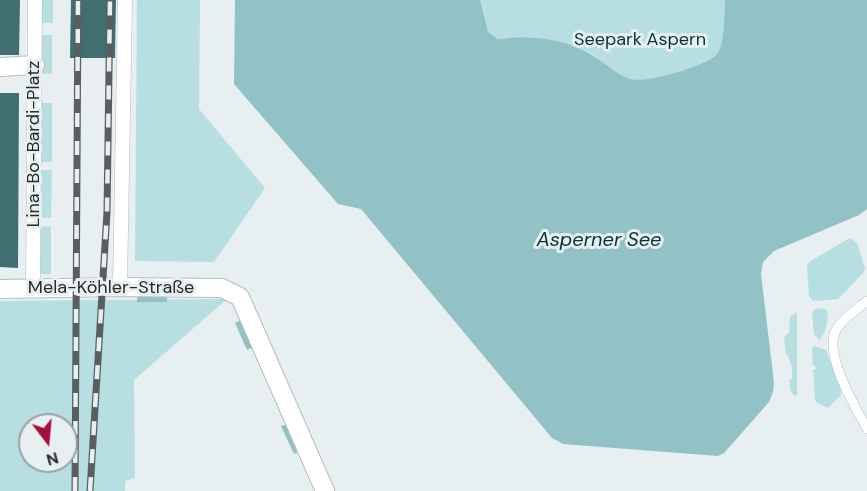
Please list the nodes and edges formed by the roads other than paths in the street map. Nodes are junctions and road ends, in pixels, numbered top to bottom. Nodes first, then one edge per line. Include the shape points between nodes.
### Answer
1 (35, 0) edge
2 (125, 0) edge
3 (34, 65) junction
4 (0, 67) edge
5 (120, 287) junction
6 (0, 289) edge
7 (33, 289) junction
8 (867, 301) edge
9 (867, 429) edge
10 (326, 491) edge

1 - 3 street, Lina-Bo-Bardi-Platz
2 - 5 street
3 - 4 street
3 - 7 street, Lina-Bo-Bardi-Platz
5 - 7 street, Mela-Köhler-Straße
5 - 10 street, Mela-Köhler-Straße via 222,288 240,297
6 - 7 street, Mela-Köhler-Straße
8 - 9 lane via 836,330 832,349

